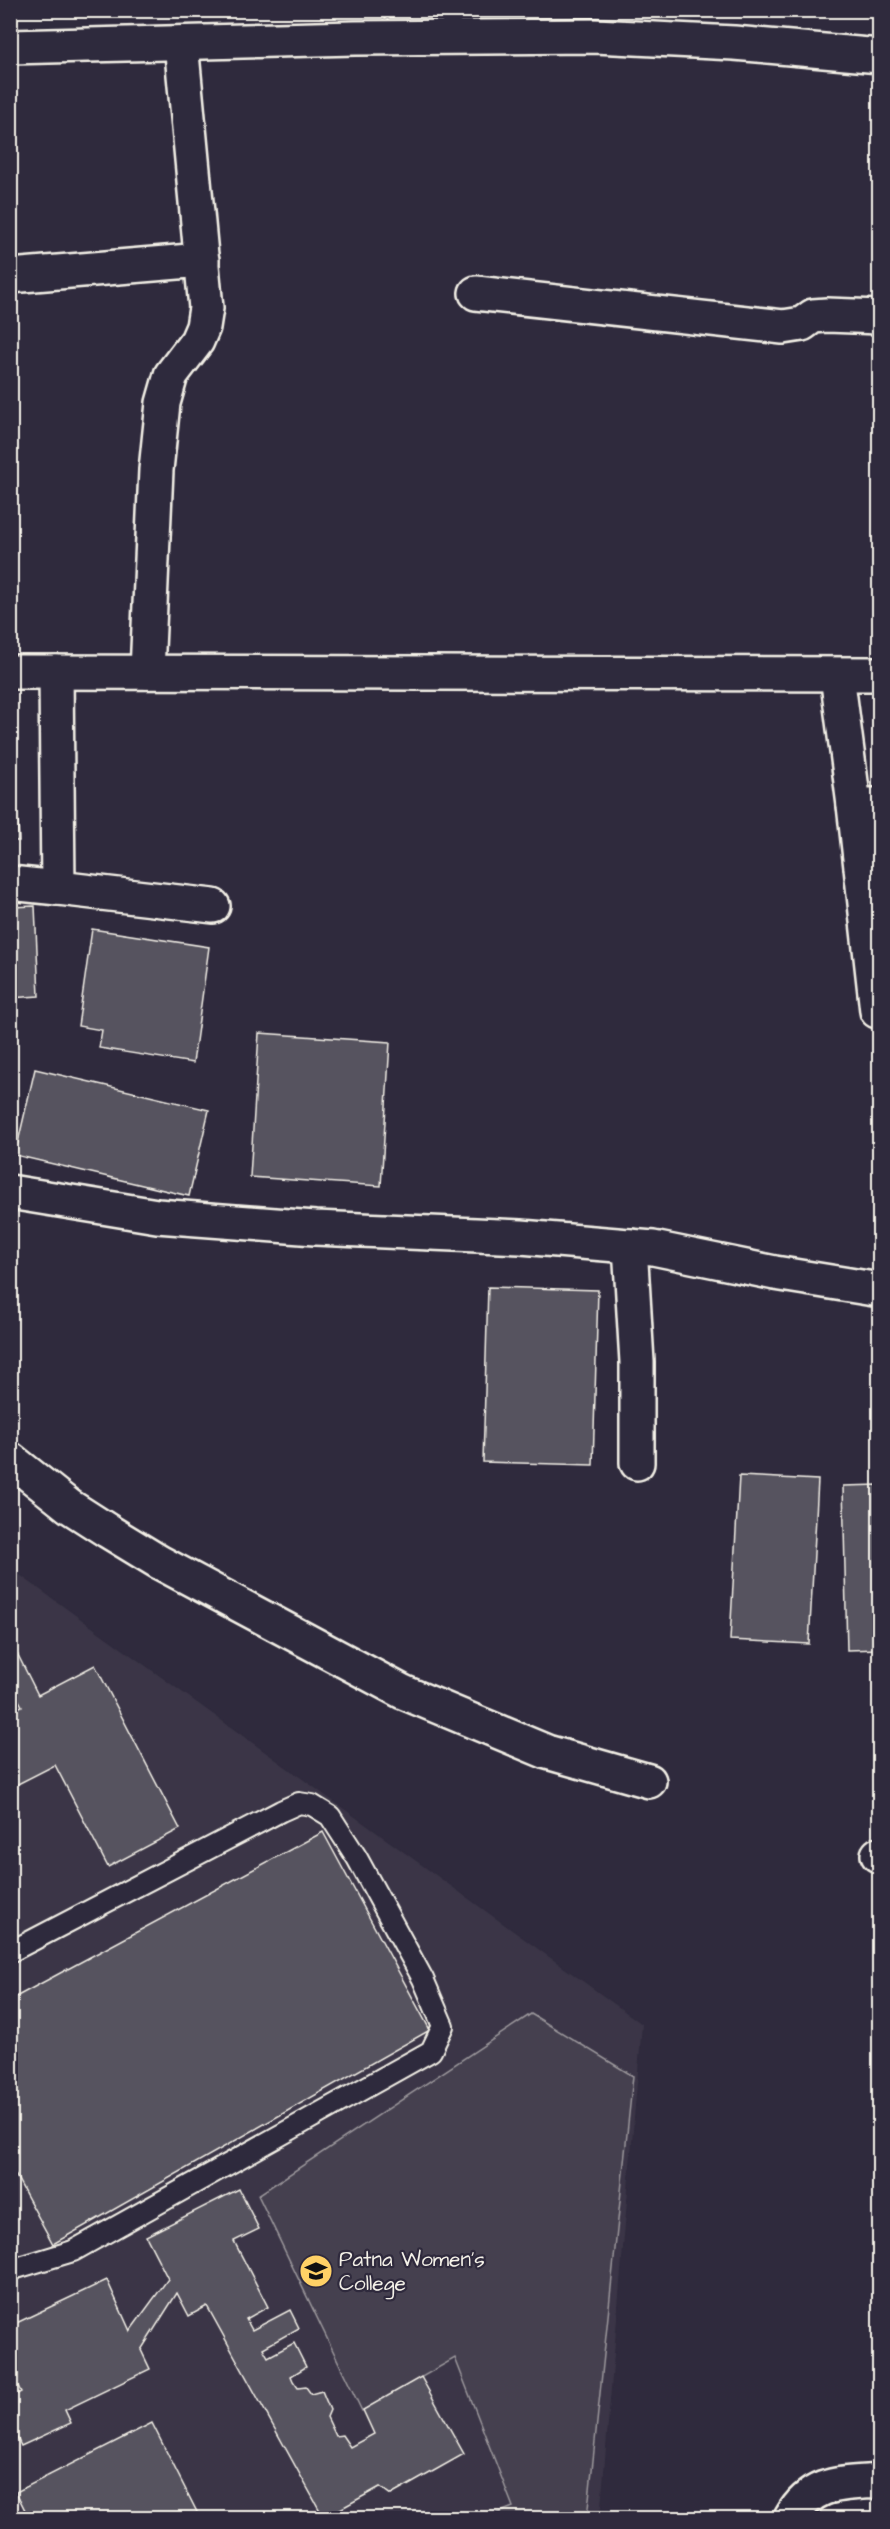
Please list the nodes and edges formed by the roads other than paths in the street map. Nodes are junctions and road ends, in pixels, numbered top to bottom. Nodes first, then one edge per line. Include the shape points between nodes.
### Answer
1 (181, 43) junction
2 (10, 48) edge
3 (879, 56) edge
4 (202, 260) junction
5 (10, 276) edge
6 (476, 293) dead end
7 (879, 317) edge
8 (10, 672) edge
9 (56, 672) junction
10 (147, 672) junction
11 (879, 674) edge
12 (837, 675) junction
13 (867, 805) edge
14 (10, 883) edge
15 (58, 888) junction
16 (213, 906) dead end
17 (877, 1011) dead end
18 (10, 1192) edge
19 (630, 1246) junction
20 (879, 1290) edge
21 (10, 1459) edge
22 (637, 1463) dead end
23 (650, 1781) dead end
24 (10, 1952) edge
25 (10, 2270) edge
26 (879, 2481) edge
27 (791, 2518) edge

1 - 2 street
1 - 3 street via 595,36
1 - 4 street
4 - 5 street
4 - 10 street via 206,308 203,327 171,375 163,403 156,470
6 - 7 street via 783,327 802,324 820,315
8 - 9 street
9 - 10 street
9 - 15 street
10 - 12 street
11 - 12 street
12 - 13 street
13 - 17 street
14 - 15 street
15 - 16 street
18 - 19 street via 157,1216
19 - 20 street
19 - 22 street via 637,1362
21 - 23 street via 69,1506 159,1562 403,1692 547,1752
24 - 25 lane via 281,1811 299,1803 312,1805 330,1816 357,1858 423,1979 443,2026 431,2050 73,2251
26 - 27 street via 820,2489 802,2500

